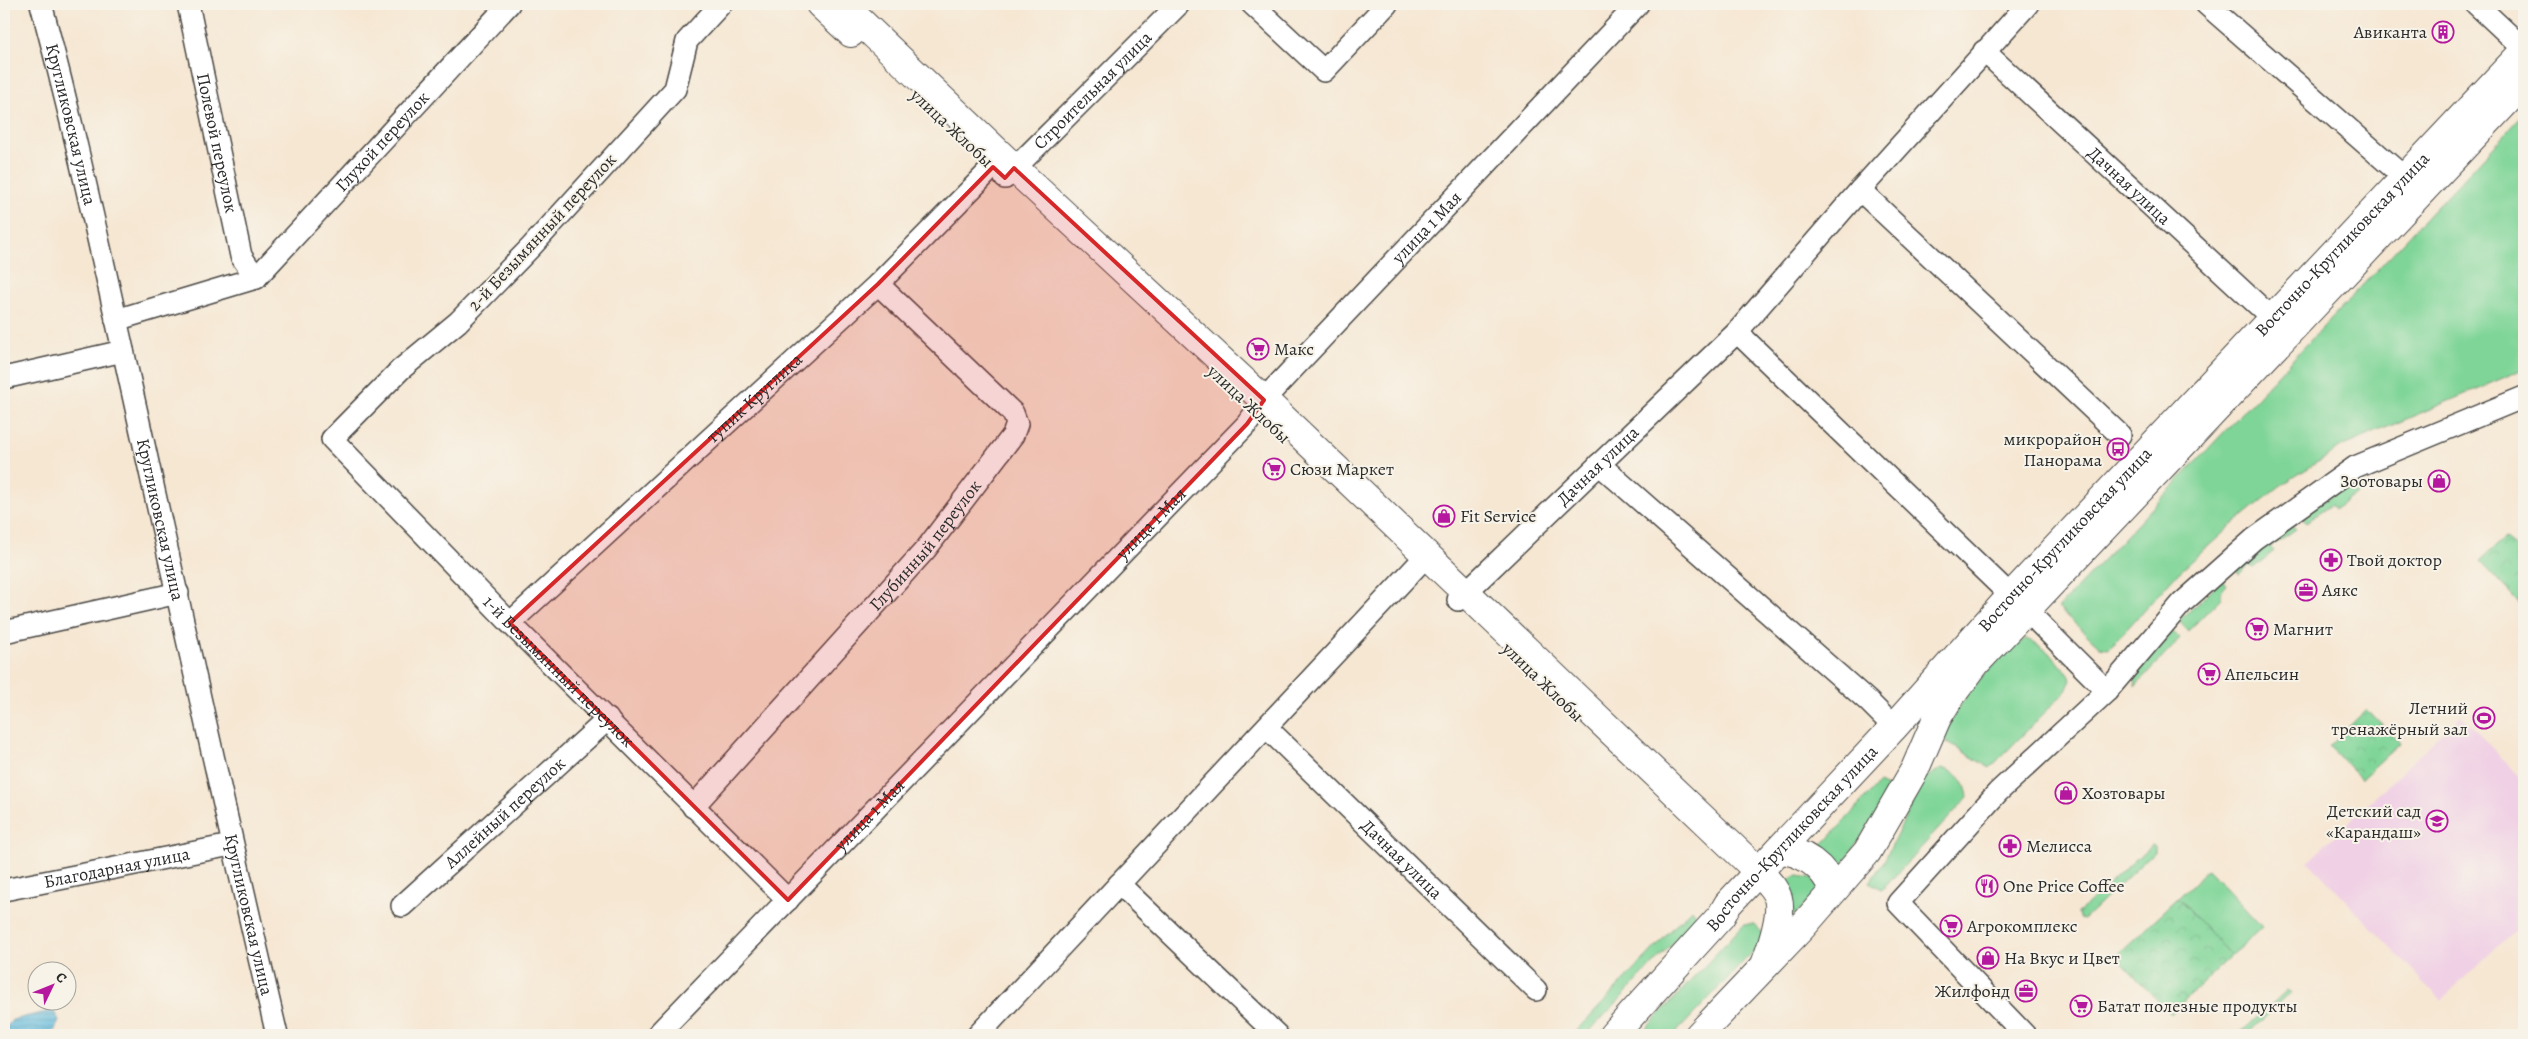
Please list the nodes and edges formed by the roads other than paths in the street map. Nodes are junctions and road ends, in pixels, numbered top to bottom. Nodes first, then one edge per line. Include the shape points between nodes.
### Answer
1 (41, 4) edge
2 (188, 4) edge
3 (509, 4) edge
4 (721, 4) edge
5 (820, 4) edge
6 (842, 4) edge
7 (1179, 4) edge
8 (1252, 4) edge
9 (1387, 4) edge
10 (1638, 4) edge
11 (2028, 4) edge
12 (2206, 4) edge
13 (2476, 4) edge
14 (2524, 50) edge
15 (1984, 51) junction
16 (2524, 83) edge
17 (1004, 171) junction
18 (2406, 179) junction
19 (1860, 190) junction
20 (256, 278) junction
21 (878, 284) junction
22 (2273, 319) junction
23 (116, 320) junction
24 (1737, 332) junction
25 (123, 352) junction
26 (4, 378) edge
27 (2524, 397) edge
28 (1260, 405) junction
29 (2120, 435) dead end
30 (332, 439) joint
31 (1599, 464) junction
32 (1422, 560) junction
33 (178, 593) junction
34 (1462, 596) junction
35 (2018, 603) junction
36 (510, 623) junction
37 (4, 632) edge
38 (2107, 691) junction
39 (608, 719) junction
40 (1894, 727) junction
41 (1267, 728) junction
42 (693, 807) junction
43 (231, 845) junction
44 (1779, 850) junction
45 (1759, 872) junction
46 (1119, 884) junction
47 (4, 890) edge
48 (1832, 890) junction
49 (788, 900) junction
50 (1728, 904) junction
51 (402, 906) dead end
52 (1765, 965) junction
53 (1536, 990) dead end
54 (277, 1035) edge
55 (657, 1035) edge
56 (978, 1035) edge
57 (1277, 1035) edge
58 (1613, 1035) edge
59 (1699, 1035) edge
60 (2025, 1035) edge

1 - 23 street, Кругликовская улица
2 - 20 street, Полевой переулок via 241,256
3 - 20 street, Глухой переулок
4 - 30 street, 2-й Безымянный переулок via 687,41 675,88 458,322 400,370
5 - 17 main road, улица Жлобы
6 - 17 main road, улица Жлобы
7 - 17 street, Строительная улица
8 - 9 street via 1324,71
10 - 28 street, улица 1 Мая
11 - 15 street, Дачная улица
12 - 18 street
13 - 14 street
14 - 18 main road, Восточно-Кругликовская улица
15 - 19 street, Дачная улица
15 - 22 street, Дачная улица
16 - 35 main road, Восточно-Кругликовская улица via 2045,590
17 - 21 street, тупик Круглика
17 - 28 main road, улица Жлобы
18 - 22 main road, Восточно-Кругликовская улица
19 - 24 street, Дачная улица
19 - 29 street
20 - 23 street
21 - 36 street, тупик Круглика
21 - 42 street, Глубинный переулок via 1013,413 1017,424 1013,435 926,549
22 - 35 main road, Восточно-Кругликовская улица
23 - 25 street, Кругликовская улица
24 - 31 street, Дачная улица
24 - 35 street
25 - 26 street
25 - 33 street, Кругликовская улица
27 - 38 street via 2356,466 2254,539 2182,603
28 - 32 main road, улица Жлобы
28 - 49 street, улица 1 Мая via 1247,424
30 - 36 street, 1-й Безымянный переулок
31 - 34 street, Дачная улица
31 - 40 street
32 - 34 main road, улица Жлобы
32 - 41 street
33 - 37 street
33 - 43 street, Кругликовская улица
34 - 45 main road, улица Жлобы
34 - 50 main road, улица Жлобы via 1725,857 1734,881
35 - 38 street
35 - 40 main road, Восточно-Кругликовская улица
35 - 48 main road, Восточно-Кругликовская улица via 2005,633 1950,697 1915,768 1867,852
36 - 39 street, 1-й Безымянный переулок
38 - 60 street via 1998,792 1898,903
39 - 42 street, 1-й Безымянный переулок
39 - 51 street, Аллейный переулок
40 - 44 main road, Восточно-Кругликовская улица
41 - 46 street
41 - 53 street, Дачная улица
42 - 49 street, 1-й Безымянный переулок
43 - 47 street, Благодарная улица
43 - 54 street, Кругликовская улица
44 - 45 main road, Восточно-Кругликовская улица
44 - 48 main road via 1800,852 1829,880
45 - 50 main road, Восточно-Кругликовская улица
45 - 52 main road, улица Жлобы via 1778,897 1779,908
46 - 56 street
46 - 57 street
48 - 52 main road, Восточно-Кругликовская улица
49 - 55 street, улица 1 Мая
50 - 58 main road, Восточно-Кругликовская улица via 1721,916
52 - 59 main road, Восточно-Кругликовская улица

